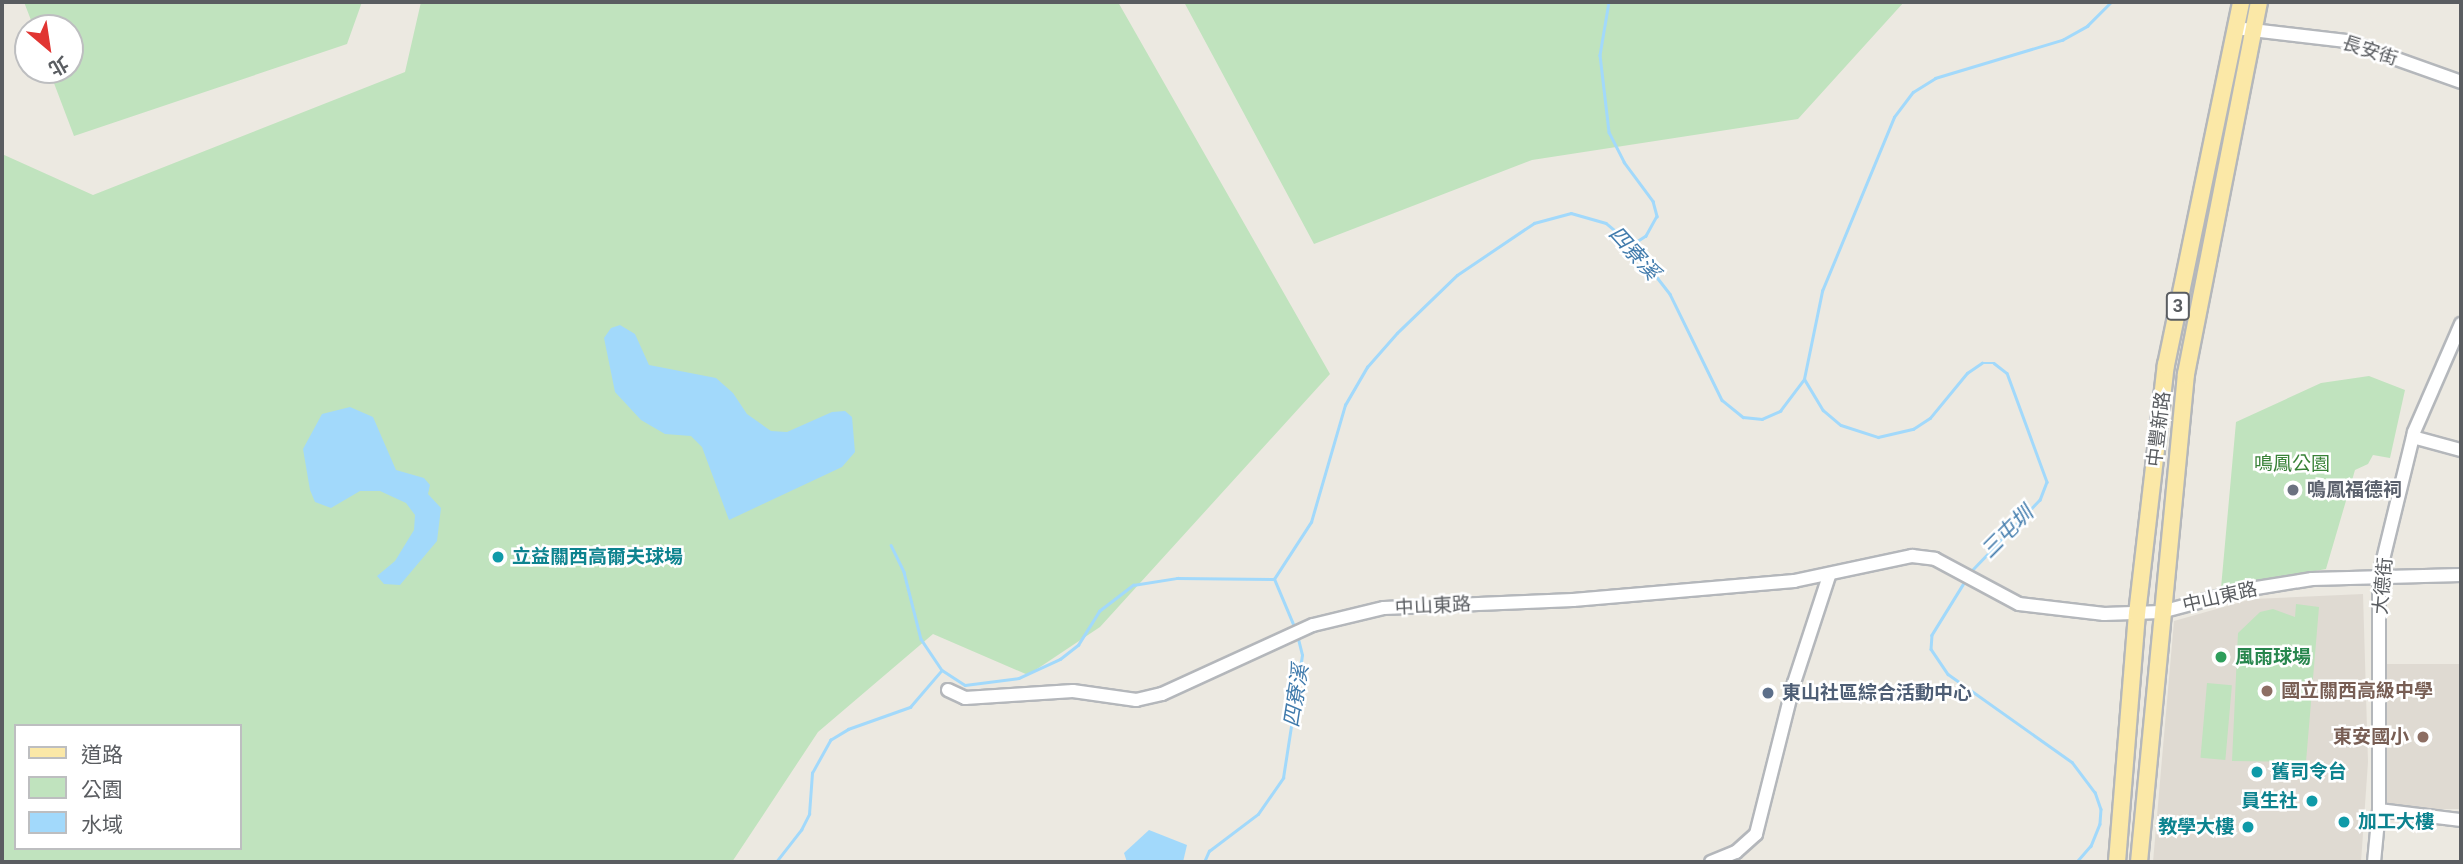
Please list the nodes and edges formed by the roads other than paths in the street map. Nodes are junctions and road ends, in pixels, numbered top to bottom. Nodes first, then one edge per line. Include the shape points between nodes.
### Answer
1 (2241, 2) edge
2 (2259, 2) edge
3 (2235, 28) junction
4 (2254, 30) junction
5 (2461, 82) edge
6 (2461, 324) edge
7 (2413, 437) junction
8 (2461, 450) edge
9 (2461, 575) edge
10 (1829, 576) junction
11 (2379, 576) junction
12 (2161, 611) junction
13 (2137, 614) junction
14 (948, 690) dead end
15 (2379, 810) junction
16 (2461, 820) edge
17 (1711, 862) edge
18 (2117, 862) edge
19 (2138, 862) edge
20 (2374, 862) edge

1 - 3 main road, 中豐新路 / 3
2 - 4 main road, 中豐新路 / 3
3 - 4 street, 長安街
3 - 13 main road, 中豐新路 / 3 via 2166,365
4 - 5 street, 長安街 via 2346,41
4 - 12 main road, 中豐新路 / 3 via 2186,374
6 - 7 street, 大德街 via 2427,393
7 - 8 street
7 - 11 street, 大德街
9 - 11 street, 中山東路
10 - 13 street, 中山東路 via 1912,556 1934,559 2019,604
10 - 14 street, 中山東路 via 1573,600 1384,608 1313,625 1161,694 1136,700 1073,691 965,698
10 - 17 street via 1794,683 1756,834 1737,852
11 - 12 street, 中山東路 via 2312,579
11 - 15 street, 大德街
12 - 13 street, 中山東路
12 - 19 main road, 中豐新路 / 3
13 - 18 main road, 中豐新路 / 3
15 - 16 street
15 - 20 street, 大德街

